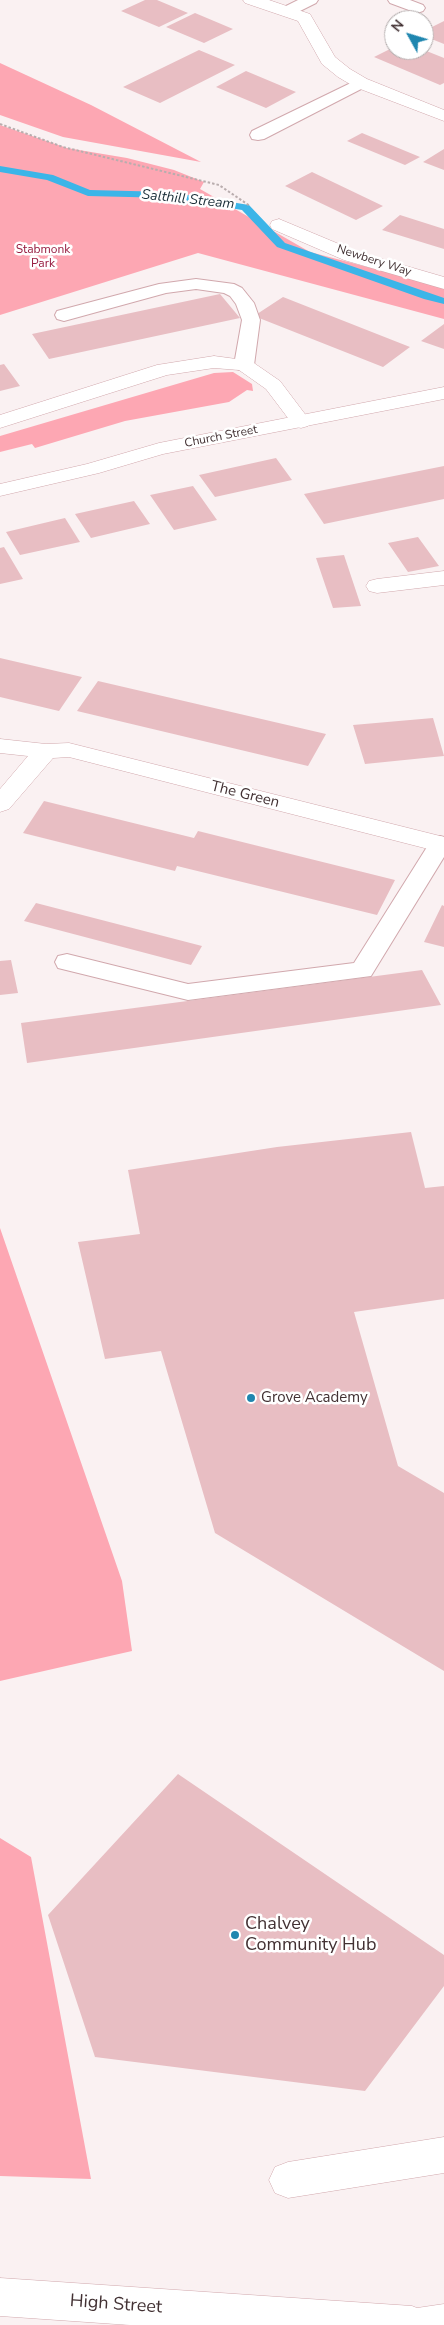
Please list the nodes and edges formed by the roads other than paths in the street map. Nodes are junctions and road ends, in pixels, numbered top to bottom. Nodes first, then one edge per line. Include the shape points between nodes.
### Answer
1 (251, 0) edge
2 (310, 0) edge
3 (396, 0) edge
4 (417, 8) dead end
5 (288, 11) junction
6 (360, 83) junction
7 (444, 116) edge
8 (258, 135) dead end
9 (278, 225) road end
10 (444, 283) edge
11 (64, 315) dead end
12 (244, 366) junction
13 (444, 393) edge
14 (0, 422) edge
15 (301, 422) junction
16 (0, 490) edge
17 (444, 578) edge
18 (377, 586) dead end
19 (0, 746) edge
20 (46, 751) junction
21 (0, 804) edge
22 (442, 844) edge
23 (66, 962) dead end
24 (444, 2155) edge
25 (288, 2180) dead end
26 (0, 2297) edge
27 (444, 2323) edge
28 (412, 2325) edge
29 (422, 2325) edge

1 - 5 street
2 - 5 lane
3 - 4 lane
5 - 6 street via 304,18 328,60
6 - 7 street
6 - 8 lane
9 - 10 street, Newbery Way via 351,256
11 - 12 lane via 165,288 196,284 228,288 246,303 251,320
12 - 14 street via 214,362 164,369
12 - 15 street via 274,385
13 - 15 street, Church Street
15 - 16 street, Church Street via 159,449 92,469
17 - 18 street
19 - 20 street, The Green
20 - 21 street
20 - 22 street, The Green via 69,750
22 - 23 lane via 362,970 188,992
24 - 25 street
26 - 28 street, High Street
27 - 29 street

